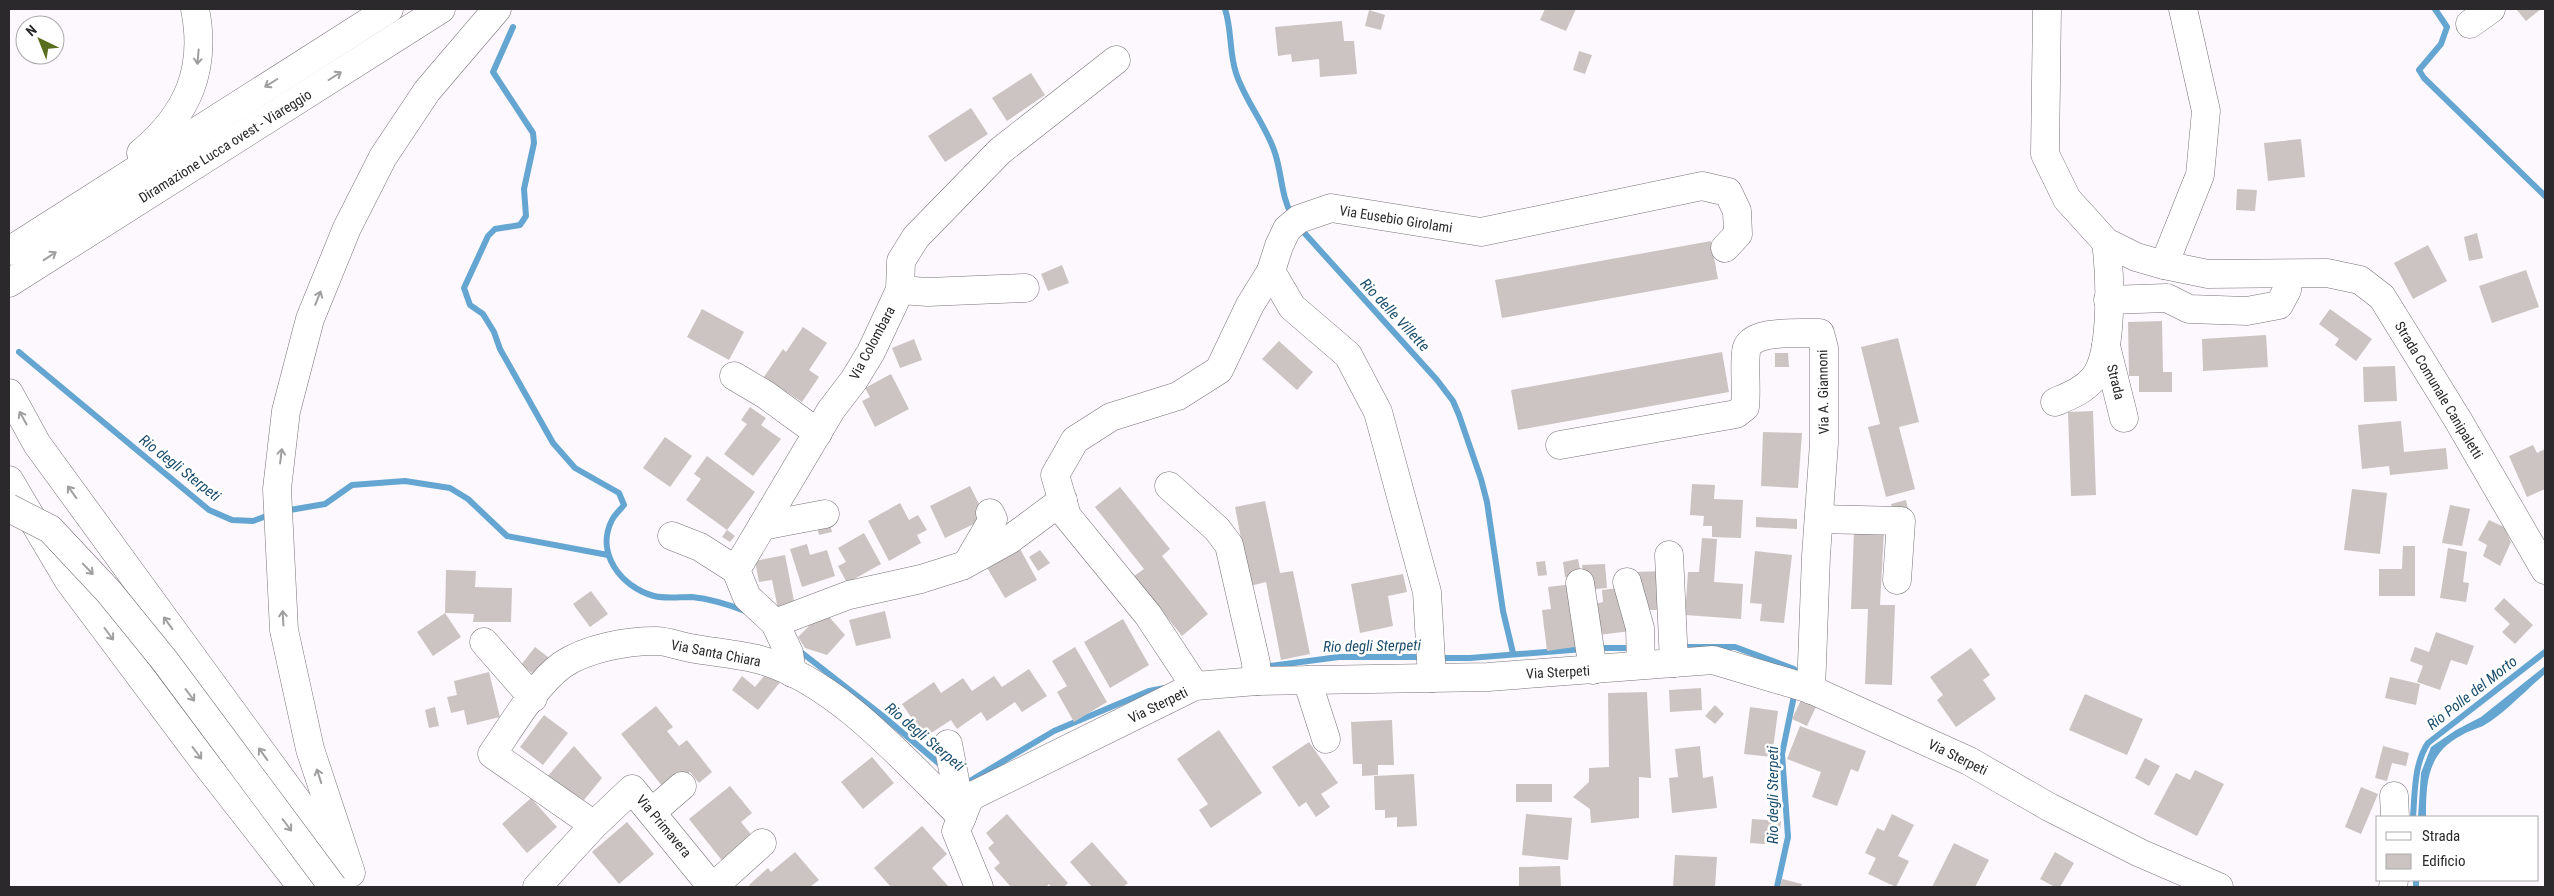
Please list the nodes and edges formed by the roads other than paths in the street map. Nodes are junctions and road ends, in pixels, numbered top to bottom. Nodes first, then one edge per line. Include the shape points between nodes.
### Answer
1 (195, 9) edge
2 (441, 9) edge
3 (496, 9) edge
4 (2047, 9) edge
5 (2183, 9) edge
6 (388, 10) edge
7 (1116, 60) dead end
8 (35, 234) junction
9 (2106, 242) junction
10 (1725, 248) dead end
11 (9, 251) edge
12 (2164, 265) junction
13 (1272, 271) junction
14 (2289, 274) junction
15 (9, 283) edge
16 (1025, 288) dead end
17 (900, 290) junction
18 (2108, 300) junction
19 (2106, 346) junction
20 (734, 376) dead end
21 (9, 393) edge
22 (2055, 402) dead end
23 (2124, 418) dead end
24 (818, 433) junction
25 (1560, 445) dead end
26 (9, 480) edge
27 (1168, 486) dead end
28 (1063, 500) junction
29 (9, 508) edge
30 (990, 512) dead end
31 (825, 514) dead end
32 (1819, 519) junction
33 (762, 526) junction
34 (672, 536) dead end
35 (1669, 555) dead end
36 (968, 562) junction
37 (736, 570) junction
38 (2545, 570) edge
39 (1898, 580) dead end
40 (1627, 582) dead end
41 (1580, 583) dead end
42 (777, 628) junction
43 (484, 642) dead end
44 (1674, 653) junction
45 (1641, 654) junction
46 (1591, 656) junction
47 (1431, 664) junction
48 (792, 673) junction
49 (1257, 674) junction
50 (1307, 680) junction
51 (1192, 681) junction
52 (1803, 687) junction
53 (533, 698) junction
54 (1326, 740) dead end
55 (955, 779) junction
56 (682, 786) dead end
57 (652, 812) junction
58 (594, 825) junction
59 (762, 843) dead end
60 (543, 880) edge
61 (348, 883) edge
62 (302, 887) edge
63 (713, 887) edge
64 (979, 887) edge
65 (2219, 887) edge

1 -> 8 main road via 200,41 198,64 192,88 172,122 142,152
15 -> 2 main road, Diramazione Lucca ovest - Viareggio
61 -> 3 main road via 334,822 310,749 284,630 277,489 286,411 310,319 347,228 384,157 427,91
4 - 9 main road, Strada Comunale Canipaletti via 2044,154 2067,199
5 - 12 main road via 2206,111 2200,175
6 -> 8 main road, Diramazione Lucca ovest - Viareggio
7 - 17 main road, Via Colombara via 1000,151 916,237 901,261
8 - 11 main road, Diramazione Lucca ovest - Viareggio
9 - 12 main road, Strada Comunale Canipaletti via 2136,257
9 - 18 main road via 2110,269
10 - 13 main road, Via Eusebio Girolami via 1738,234 1737,212 1728,192 1702,186 1481,232 1332,208 1293,224 1279,246
12 - 14 main road, Strada Comunale Canipaletti via 2208,274
13 - 28 main road, Via Eusebio Girolami via 1250,305 1219,370 1178,396 1111,417 1075,440 1055,475
13 - 47 main road via 1292,307 1348,355 1378,412 1426,592
14 - 18 main road via 2279,305 2247,312 2189,309 2168,298
14 - 38 main road, Strada Comunale Canipaletti via 2327,273 2360,280 2382,297
16 - 17 main road
17 - 24 main road, Via Colombara via 871,352
18 - 19 main road
19 - 22 main road via 2095,377 2076,394
19 - 23 main road, Strada
20 - 24 main road
61 -> 21 main road via 303,808 37,444
24 - 33 main road, Via Colombara
25 - 32 main road, Via A. Giannoni via 1736,414 1745,407 1746,350 1752,339 1764,335 1820,333 1824,348 1824,443
26 -> 62 main road via 69,581
27 - 49 main road via 1216,528 1229,545
28 - 36 main road via 1009,540
28 - 51 main road, Via Eusebio Girolami via 1068,516 1148,615
29 -> 61 main road, bridge via 50,529 110,592
30 - 36 main road via 993,519
31 - 33 main road
32 - 39 main road via 1901,521
32 - 52 main road, Via A. Giannoni
33 - 37 main road, Via Colombara
34 - 37 main road via 700,546
35 - 44 main road
36 - 42 main road via 921,579 849,596
37 - 42 main road via 747,597
40 - 45 main road via 1640,628
41 - 46 main road
42 - 48 main road via 789,652
43 - 53 main road
44 - 45 main road, Via Sterpeti
44 - 52 main road, Via Sterpeti via 1713,660
45 - 46 main road, Via Sterpeti
46 - 47 main road, Via Sterpeti
47 - 50 main road, Via Sterpeti
48 - 53 main road, Via Santa Chiara via 758,659 658,641 623,644 585,654 563,665 544,682
48 - 55 main road, Via Santa Chiara via 832,696 878,733
49 - 50 main road, Via Sterpeti
49 - 51 main road, Via Sterpeti
50 - 54 main road
51 - 55 main road, Via Sterpeti via 970,797
52 - 65 main road, Via Sterpeti via 1970,761 2132,849
53 - 58 main road, Via Santa Chiara via 492,754
55 - 64 main road, Via Sterpeti via 956,832
56 - 57 main road
57 - 58 main road, Via Primavera via 632,788
57 - 63 main road, Via Primavera
58 - 60 main road, Via Primavera
59 - 63 main road

